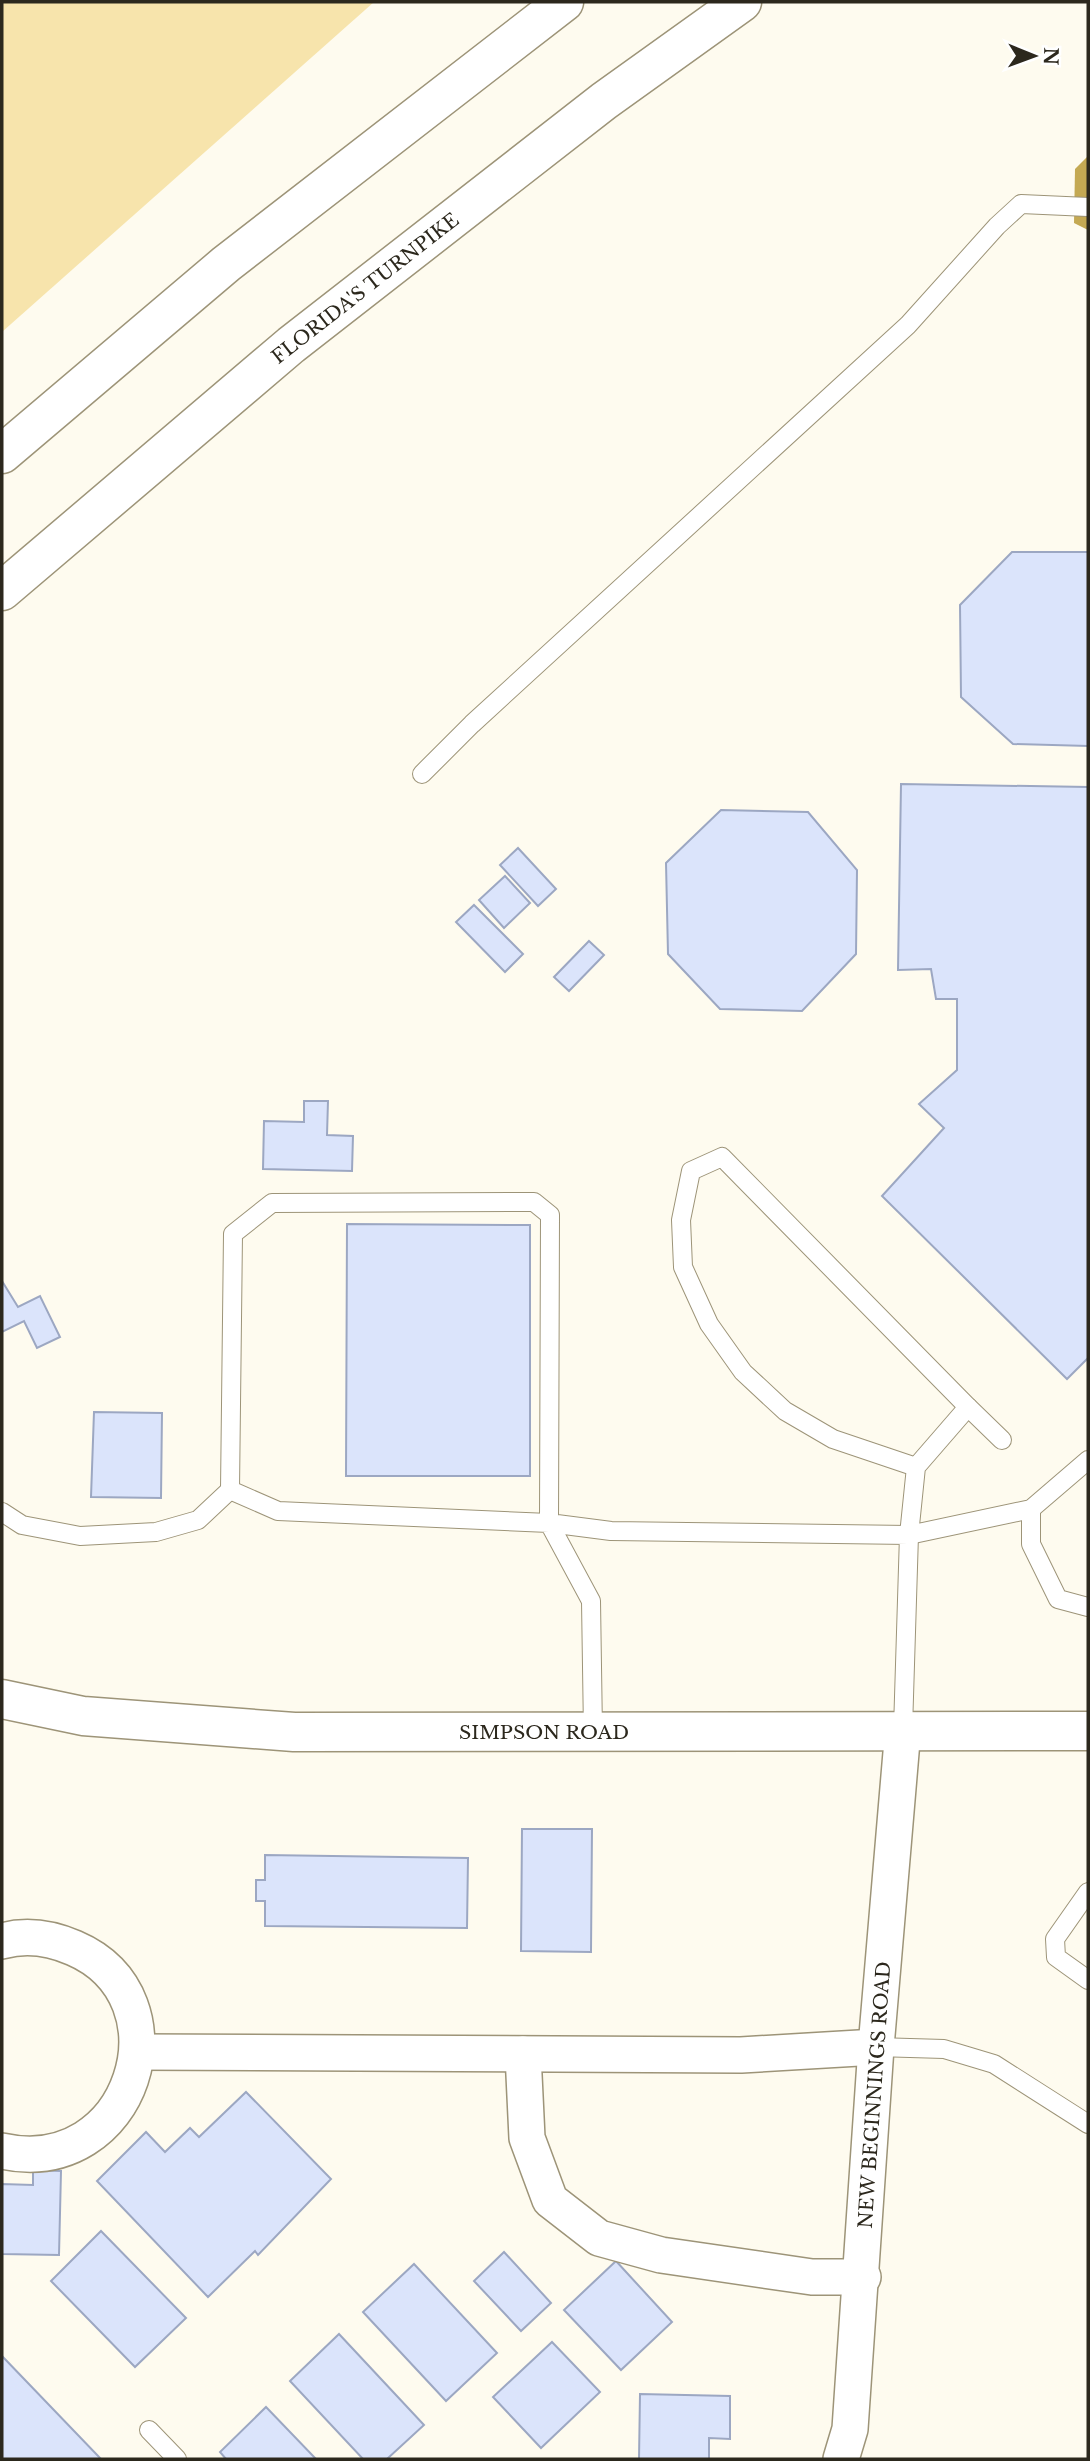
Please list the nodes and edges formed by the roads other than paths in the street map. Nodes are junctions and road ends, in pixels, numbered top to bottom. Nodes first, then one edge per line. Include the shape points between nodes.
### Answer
1 (564, 2) edge
2 (742, 2) edge
3 (1088, 207) edge
4 (2, 454) edge
5 (2, 591) edge
6 (422, 774) dead end
7 (968, 1407) junction
8 (1002, 1440) dead end
9 (1088, 1460) edge
10 (916, 1467) junction
11 (230, 1490) junction
12 (1031, 1509) junction
13 (2, 1511) edge
14 (550, 1523) junction
15 (908, 1535) junction
16 (1088, 1607) edge
17 (2, 1699) edge
18 (903, 1729) junction
19 (1088, 1731) edge
20 (593, 1732) junction
21 (1088, 1892) edge
22 (2, 1941) edge
23 (1088, 1980) edge
24 (876, 2047) junction
25 (138, 2052) junction
26 (523, 2054) junction
27 (1088, 2124) edge
28 (2, 2151) edge
29 (863, 2277) junction
30 (149, 2430) dead end
31 (177, 2459) edge
32 (841, 2459) edge

1 - 4 main road via 226,264
2 - 5 main road, FLORIDA'S TURNPIKE via 604,101 291,345
3 - 6 lane via 1021,205 996,226 908,325
7 - 8 lane
7 - 10 lane
7 - 10 lane via 722,1157 691,1171 681,1220 683,1267 709,1324 743,1372 785,1411 833,1439
9 - 12 lane
10 - 15 lane
11 - 13 lane via 198,1520 156,1532 80,1536 22,1525
11 - 14 lane via 278,1511
11 - 14 lane via 233,1234 272,1203 534,1202 550,1215
12 - 15 lane
12 - 16 lane via 1031,1544 1058,1599
14 - 15 lane via 611,1531
14 - 20 lane via 591,1601
15 - 18 lane
17 - 20 main road, SIMPSON ROAD via 83,1716 294,1732
18 - 19 main road, SIMPSON ROAD
18 - 20 main road, SIMPSON ROAD
18 - 24 street, NEW BEGINNINGS ROAD
21 - 23 lane via 1055,1939 1056,1957
22 - 25 street via 54,1939 89,1954 116,1980 133,2014
24 - 26 street via 741,2055
24 - 27 lane via 944,2049 994,2064
24 - 29 street, NEW BEGINNINGS ROAD
25 - 26 street
25 - 28 street via 131,2085 113,2115 88,2138 56,2151 22,2155
26 - 29 street via 527,2138 550,2200 599,2238 661,2255 812,2277
29 - 32 street, NEW BEGINNINGS ROAD via 850,2429
30 - 31 lane

